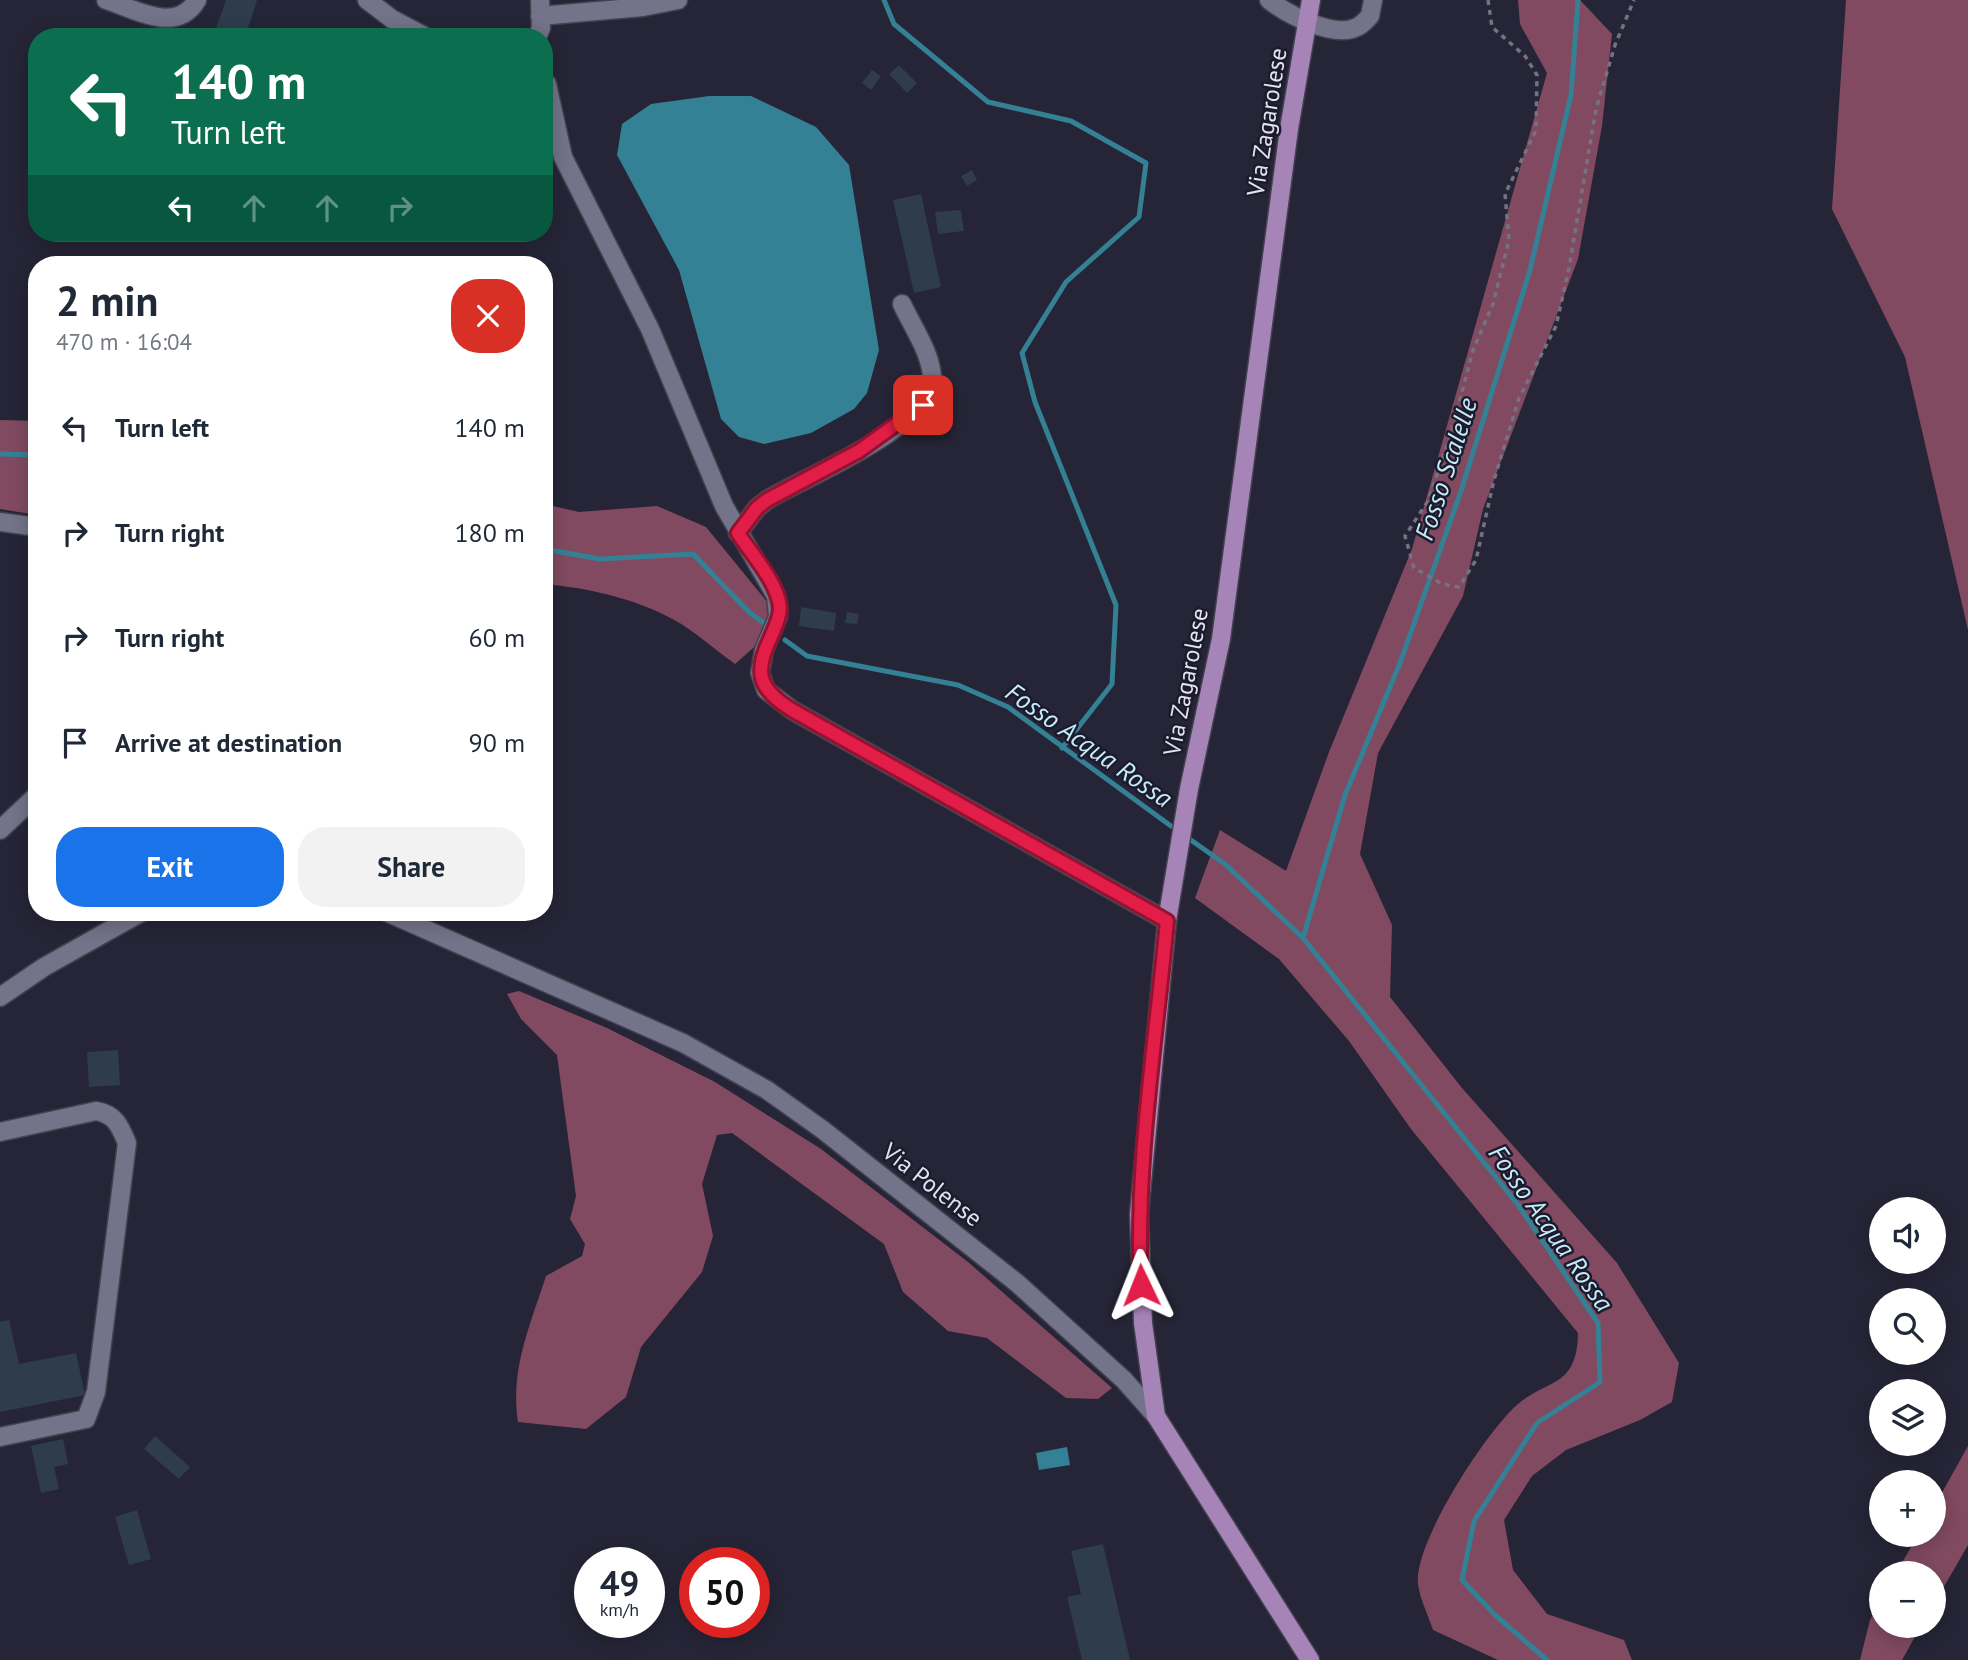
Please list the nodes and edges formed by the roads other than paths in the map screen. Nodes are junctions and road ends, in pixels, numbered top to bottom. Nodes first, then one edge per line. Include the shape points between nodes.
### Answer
1 (106, 0) edge
2 (197, 0) edge
3 (367, 0) edge
4 (678, 0) edge
5 (1269, 0) edge
6 (1311, 0) edge
7 (1373, 0) edge
8 (540, 8) edge
9 (1307, 23) junction
10 (409, 28) edge
11 (541, 28) edge
12 (553, 111) edge
13 (902, 304) dead end
14 (0, 522) edge
15 (28, 526) edge
16 (738, 533) junction
17 (28, 804) edge
18 (0, 831) edge
19 (126, 921) edge
20 (407, 921) edge
21 (1167, 921) junction
22 (0, 997) edge
23 (0, 1132) edge
24 (1156, 1416) junction
25 (0, 1437) edge
26 (1310, 1660) edge

1 - 2 street via 163,19 183,16
3 - 10 street
4 - 8 street via 570,15
5 - 9 street
6 - 9 main road, Via Zagarolese
7 - 9 street via 1370,16 1355,28
8 - 11 street
9 - 21 main road, Via Zagarolese via 1221,639
12 - 16 street via 563,157 650,329
13 - 16 street via 932,369 928,399 859,451 767,500
14 - 15 street
16 - 21 street via 779,603 760,673 772,696
17 - 18 street
19 - 22 street
20 - 24 street, Via Polense via 667,1035 767,1090 1017,1283 1124,1380
21 - 24 main road, Via Zagarolese via 1139,1213 1143,1323
23 - 25 street via 96,1111 108,1113 118,1122 127,1143 96,1392 86,1419
24 - 26 main road, Via Polense

